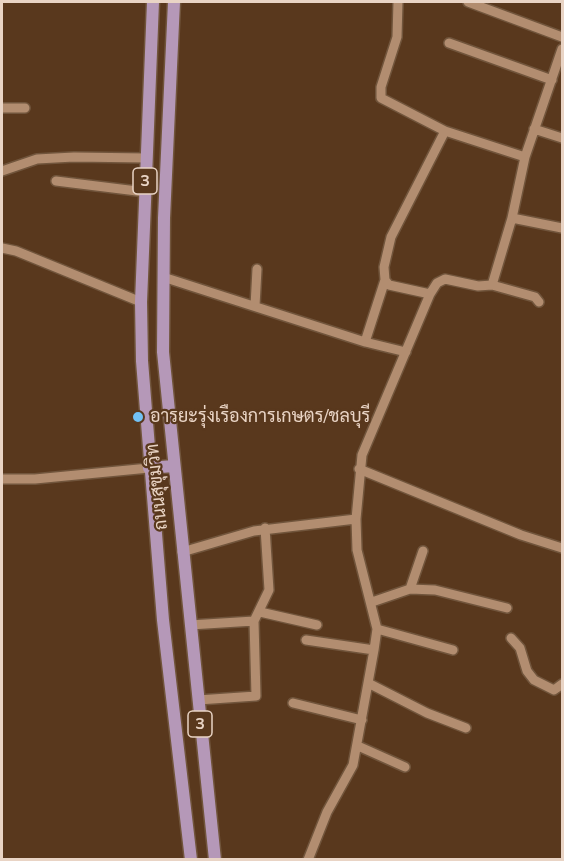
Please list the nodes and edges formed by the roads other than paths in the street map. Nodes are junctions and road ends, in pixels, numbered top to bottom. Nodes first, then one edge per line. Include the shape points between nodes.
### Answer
1 (153, 2) edge
2 (174, 2) edge
3 (398, 2) edge
4 (468, 2) edge
5 (562, 37) edge
6 (449, 43) dead end
7 (562, 49) edge
8 (560, 66) edge
9 (552, 80) junction
10 (2, 108) edge
11 (25, 108) dead end
12 (534, 129) junction
13 (445, 131) junction
14 (562, 138) edge
15 (525, 157) junction
16 (146, 158) junction
17 (2, 171) edge
18 (57, 181) dead end
19 (145, 192) junction
20 (512, 218) junction
21 (562, 228) edge
22 (2, 248) edge
23 (257, 269) dead end
24 (163, 277) junction
25 (385, 280) junction
26 (492, 285) junction
27 (430, 294) junction
28 (141, 302) junction
29 (539, 302) dead end
30 (255, 306) junction
31 (365, 342) junction
32 (406, 352) junction
33 (173, 466) junction
34 (149, 468) junction
35 (359, 469) junction
36 (2, 479) edge
37 (356, 519) junction
38 (265, 528) junction
39 (562, 548) edge
40 (423, 551) dead end
41 (182, 552) junction
42 (410, 589) junction
43 (372, 602) junction
44 (507, 608) dead end
45 (260, 612) junction
46 (254, 621) junction
47 (190, 625) junction
48 (317, 625) dead end
49 (377, 629) junction
50 (511, 638) dead end
51 (306, 639) dead end
52 (374, 650) junction
53 (453, 650) dead end
54 (370, 684) junction
55 (562, 684) edge
56 (198, 700) junction
57 (293, 703) dead end
58 (362, 720) junction
59 (466, 728) dead end
60 (358, 746) junction
61 (405, 767) dead end
62 (190, 860) edge
63 (215, 860) edge
64 (308, 860) edge

1 - 16 main road, ถนนสุขุมวิท / 3
2 - 24 main road, ถนนสุขุมวิท / 3
3 - 13 street via 397,37 381,98
4 - 5 street
6 - 9 street
7 - 8 street
8 - 9 street
9 - 12 street
10 - 11 street
12 - 14 street
12 - 15 street
13 - 15 street
13 - 25 street via 391,237
15 - 20 street
16 - 17 street via 37,159
16 - 19 main road, ถนนสุขุมวิท / 3
18 - 19 street
19 - 28 main road, ถนนสุขุมวิท / 3
20 - 21 street
20 - 26 street
22 - 28 street
23 - 30 street
24 - 30 street
24 - 33 main road, ถนนสุขุมวิท / 3 via 163,352
25 - 27 street via 389,285
25 - 31 street
26 - 27 street via 445,279
26 - 29 street via 535,297
27 - 32 street
28 - 34 main road, ถนนสุขุมวิท / 3
30 - 31 street
31 - 32 street
32 - 35 street
33 - 34 main road
33 - 41 main road, ถนนสุขุมวิท / 3
34 - 36 street
34 - 62 main road, ถนนสุขุมวิท / 3
35 - 37 street
35 - 39 street
37 - 38 street
37 - 43 street via 357,550
38 - 41 street
38 - 45 street via 269,590
40 - 42 street
41 - 47 main road, ถนนสุขุมวิท / 3
42 - 43 street
42 - 44 street via 443,591
43 - 49 street
45 - 46 street
45 - 48 street
46 - 47 street
46 - 56 street via 256,696
47 - 56 main road, ถนนสุขุมวิท / 3
49 - 52 street
49 - 53 street
50 - 55 street via 520,648 534,680 554,690
51 - 52 street
52 - 54 street
54 - 58 street
54 - 59 street
56 - 63 main road, ถนนสุขุมวิท / 3
57 - 58 street
58 - 60 street
60 - 61 street
60 - 64 street via 353,765 327,812

